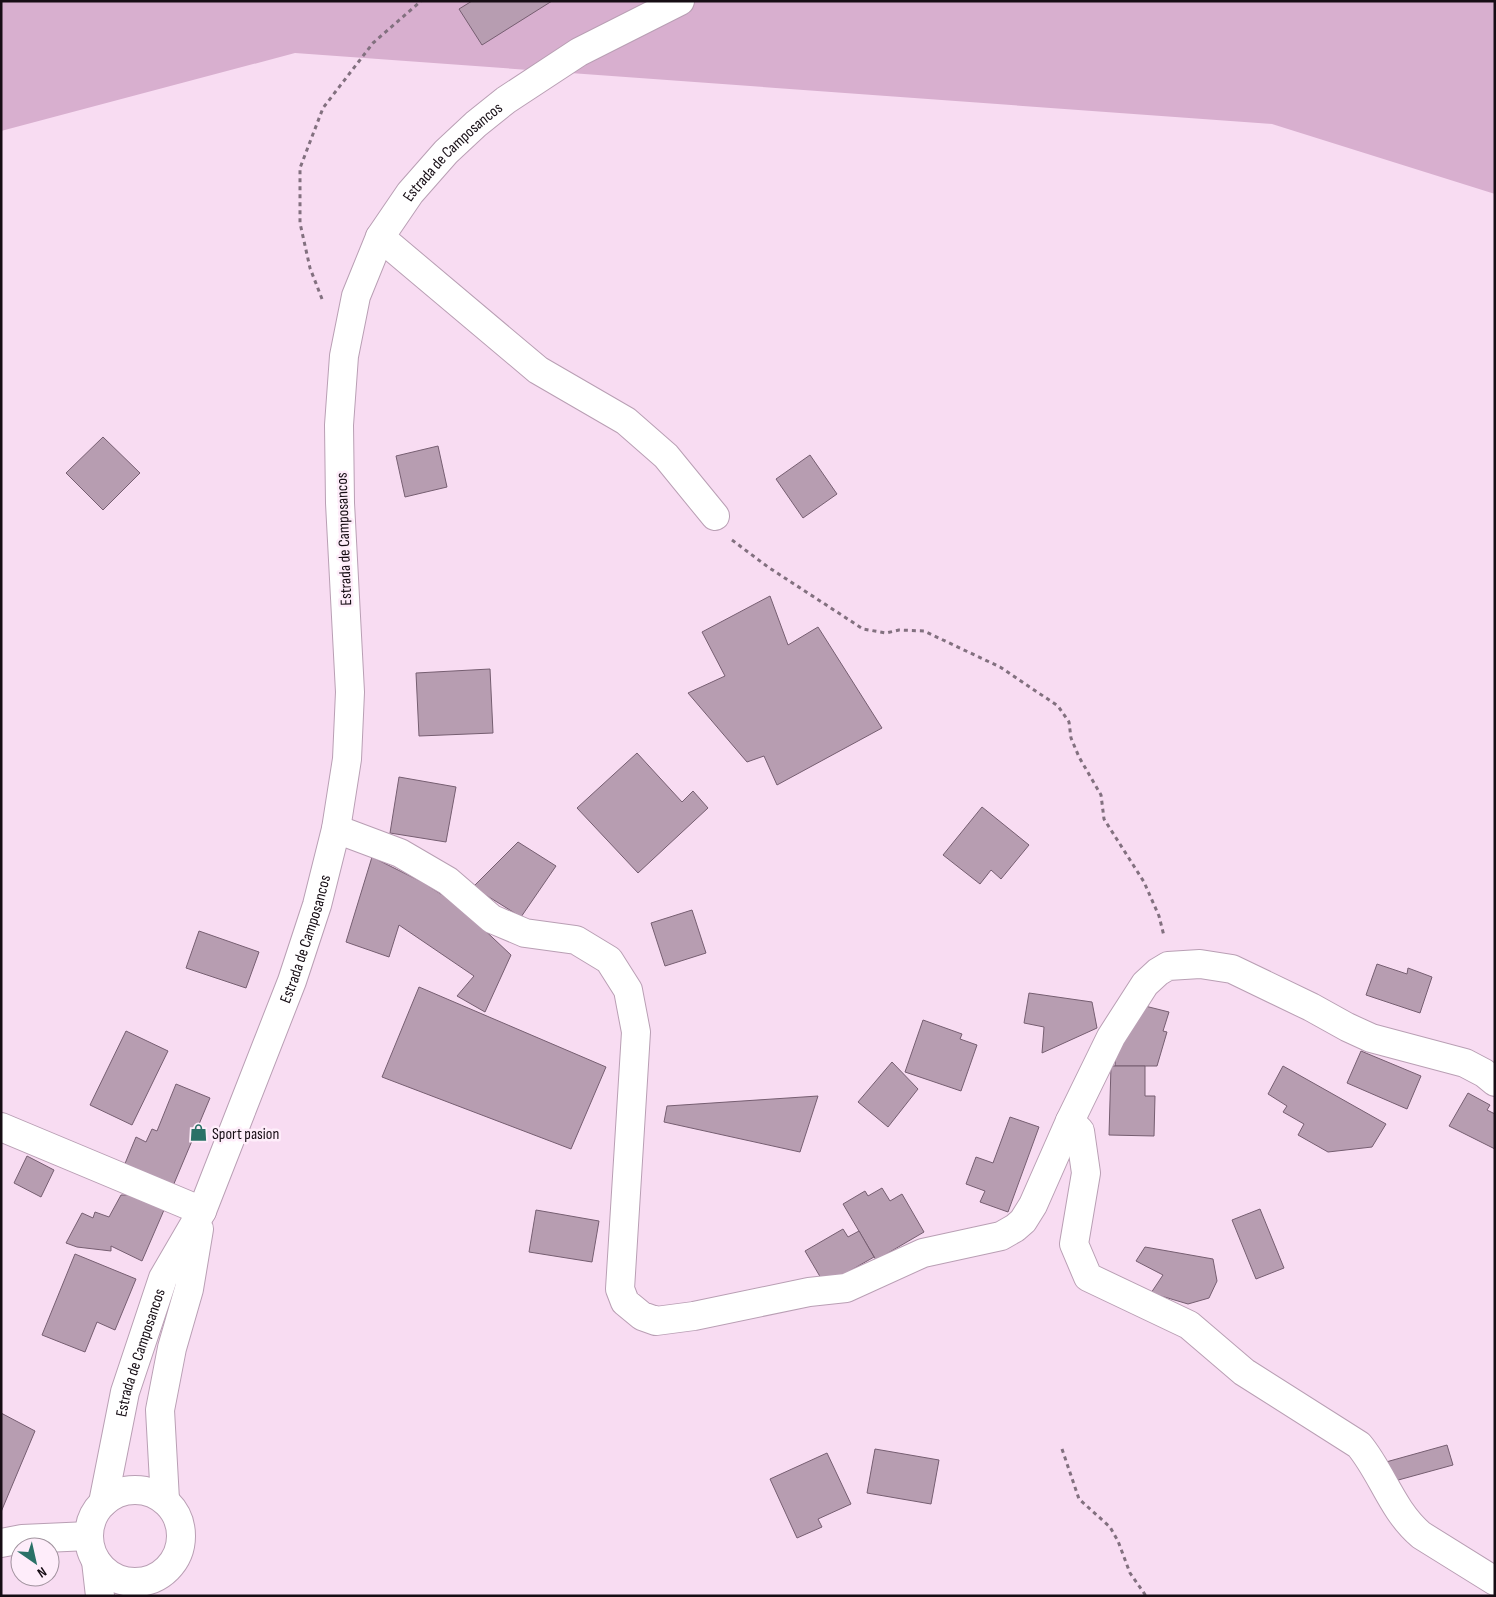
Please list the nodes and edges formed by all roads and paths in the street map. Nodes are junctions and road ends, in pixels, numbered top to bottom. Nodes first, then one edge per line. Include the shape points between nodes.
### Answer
1 (421, 1) edge
2 (680, 1) edge
3 (380, 237) junction
4 (322, 300) dead end
5 (715, 516) joint
6 (336, 829) junction
7 (1168, 966) junction
8 (1495, 1082) edge
9 (1070, 1121) junction
10 (1, 1127) edge
11 (202, 1211) junction
12 (1062, 1449) dead end
13 (165, 1500) junction
14 (103, 1503) junction
15 (1, 1543) edge
16 (92, 1548) junction
17 (170, 1566) junction
18 (1495, 1581) edge
19 (100, 1596) edge
20 (168, 1596) edge
21 (1146, 1596) edge

1 - 4 path via 373,43 323,108 300,168 300,223 310,268
2 - 3 street, Estrada de Camposancos via 579,52 491,112 446,152 410,193
3 - 5 street via 538,370 626,421 666,456
3 - 6 street, Estrada de Camposancos via 356,296 344,356 339,425 340,503 350,692 346,760
5 - 7 path via 720,529 753,555 863,629 886,633 924,631 1000,667 1058,706 1069,722 1079,757 1101,795 1104,819 1144,882 1159,916
6 - 9 street via 400,853 448,881 492,919 525,933 576,940 609,960 628,990 636,1032 620,1289 626,1302 642,1316 656,1321 694,1316 809,1292 846,1288 923,1253 1001,1236 1023,1221 1033,1205
6 - 11 street, Estrada de Camposancos via 318,905 292,982
7 - 8 street via 1200,964 1232,969 1363,1034 1465,1063
7 - 9 street via 1145,984 1121,1022
9 - 18 street via 1080,1131 1086,1173 1074,1244 1088,1277 1189,1325 1244,1372 1359,1445 1410,1526
10 - 11 street
11 - 13 street, Estrada de Camposancos via 160,1410
11 - 14 street, Estrada de Camposancos via 160,1286 125,1392
12 - 21 path via 1079,1499 1110,1527 1130,1573
13 - 14 street via 153,1493 127,1491
13 - 17 street, Estrada de Camposancos via 180,1525 180,1546
14 - 16 street, Estrada de Camposancos via 93,1518
15 - 16 street via 22,1539
16 - 17 street via 104,1570 126,1582 150,1580
16 - 19 street, Estrada de Camposancos
17 - 20 street, Estrada de Camposancos

